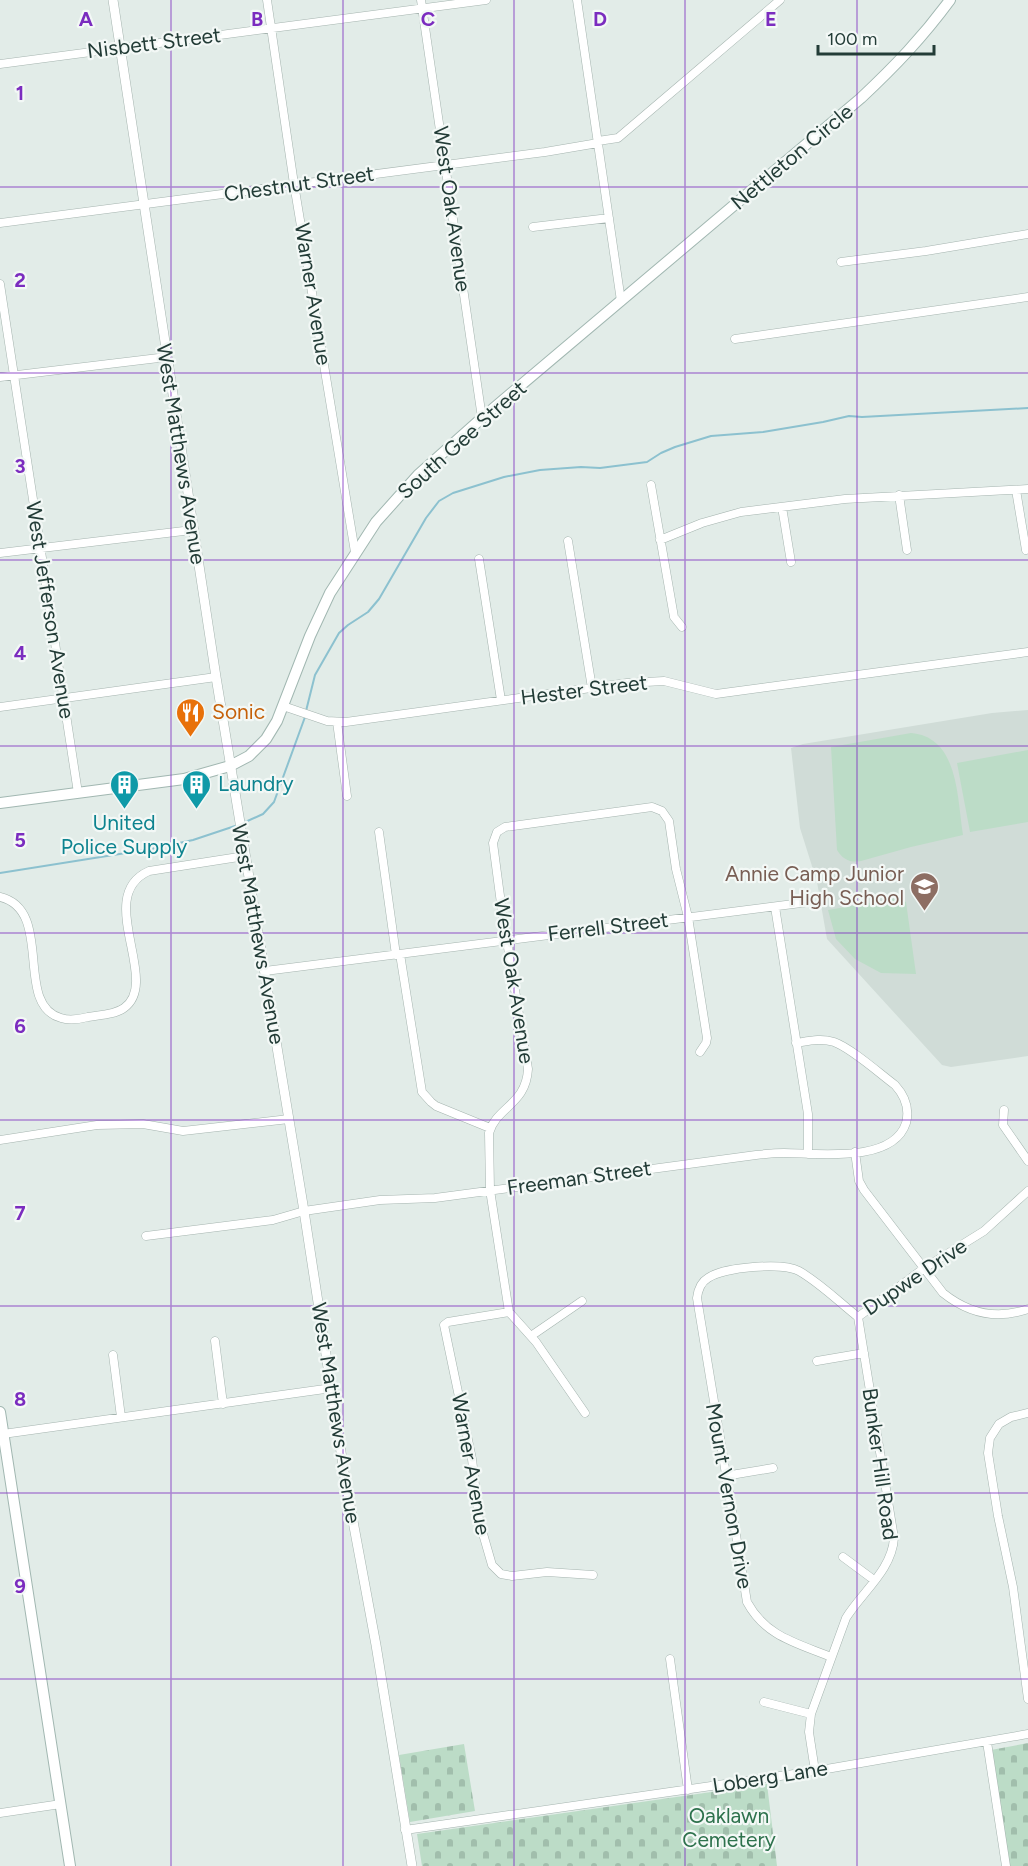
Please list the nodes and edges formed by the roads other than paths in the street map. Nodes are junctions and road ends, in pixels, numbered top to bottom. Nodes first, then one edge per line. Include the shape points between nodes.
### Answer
1 (113, 0) edge
2 (267, 0) edge
3 (486, 0) edge
4 (577, 0) edge
5 (780, 0) edge
6 (950, 0) edge
7 (421, 4) edge
8 (271, 28) junction
9 (120, 47) junction
10 (0, 64) edge
11 (598, 142) junction
12 (445, 165) junction
13 (294, 184) junction
14 (144, 205) junction
15 (609, 218) junction
16 (0, 223) edge
17 (533, 227) dead end
18 (1028, 234) edge
19 (841, 262) dead end
20 (0, 284) edge
21 (1028, 297) edge
22 (621, 301) junction
23 (735, 339) dead end
24 (167, 357) junction
25 (14, 375) junction
26 (0, 377) edge
27 (482, 418) junction
28 (651, 484) dead end
29 (1028, 489) edge
30 (1016, 490) junction
31 (899, 495) junction
32 (782, 507) junction
33 (192, 530) junction
34 (660, 540) junction
35 (568, 541) dead end
36 (41, 548) junction
37 (907, 550) dead end
38 (1026, 550) dead end
39 (355, 552) junction
40 (0, 553) edge
41 (479, 559) dead end
42 (791, 562) dead end
43 (682, 627) dead end
44 (1028, 651) edge
45 (216, 677) junction
46 (592, 688) junction
47 (65, 698) junction
48 (501, 700) junction
49 (0, 706) edge
50 (283, 706) junction
51 (337, 722) junction
52 (230, 766) junction
53 (78, 793) junction
54 (347, 796) dead end
55 (0, 803) edge
56 (379, 832) dead end
57 (245, 856) junction
58 (0, 897) edge
59 (809, 902) dead end
60 (775, 907) junction
61 (688, 917) junction
62 (508, 940) junction
63 (398, 954) junction
64 (265, 971) junction
65 (796, 1043) junction
66 (700, 1052) dead end
67 (1004, 1110) dead end
68 (289, 1119) junction
69 (490, 1128) junction
70 (0, 1140) edge
71 (855, 1152) junction
72 (808, 1154) junction
73 (1028, 1161) edge
74 (490, 1190) junction
75 (1028, 1191) edge
76 (304, 1211) junction
77 (147, 1236) dead end
78 (923, 1269) junction
79 (700, 1288) joint
80 (582, 1301) dead end
81 (1028, 1309) edge
82 (509, 1312) junction
83 (858, 1317) junction
84 (531, 1336) junction
85 (215, 1341) dead end
86 (864, 1353) junction
87 (113, 1355) dead end
88 (817, 1361) dead end
89 (332, 1388) junction
90 (223, 1404) junction
91 (0, 1412) edge
92 (585, 1413) dead end
93 (1028, 1413) edge
94 (121, 1418) junction
95 (3, 1434) junction
96 (772, 1468) dead end
97 (725, 1476) junction
98 (843, 1557) dead end
99 (593, 1575) dead end
100 (874, 1580) junction
101 (831, 1657) junction
102 (670, 1659) dead end
103 (1028, 1699) edge
104 (764, 1702) dead end
105 (811, 1714) junction
106 (1028, 1734) edge
107 (987, 1742) junction
108 (815, 1771) junction
109 (688, 1790) junction
110 (61, 1804) junction
111 (0, 1813) edge
112 (405, 1830) junction
113 (70, 1866) edge
114 (412, 1866) edge
115 (1006, 1866) edge

1 - 9 street, West Matthews Avenue
2 - 8 street, Warner Avenue
3 - 7 street, Nisbett Street
4 - 11 street
5 - 11 street, Chestnut Street via 618,138
6 - 22 main road, Nettleton Circle via 905,57 861,98
7 - 8 street, Nisbett Street
7 - 12 street, West Oak Avenue
8 - 9 street, Nisbett Street
8 - 13 street, Warner Avenue
9 - 10 street, Nisbett Street
9 - 14 street, West Matthews Avenue
11 - 12 street, Chestnut Street
11 - 15 street
12 - 13 street, Chestnut Street
12 - 27 street, West Oak Avenue
13 - 14 street, Chestnut Street
13 - 39 street, Warner Avenue
14 - 16 street, Chestnut Street
14 - 24 street, West Matthews Avenue
15 - 17 street
15 - 22 street
18 - 19 street
20 - 25 street, West Jefferson Avenue
21 - 23 street
22 - 27 main road, South Gee Street
24 - 25 street
24 - 33 street, West Matthews Avenue
25 - 26 street
25 - 36 street, West Jefferson Avenue
27 - 39 main road, South Gee Street via 418,475
28 - 34 street
29 - 30 street
30 - 31 street
30 - 38 street
31 - 32 street
31 - 37 street
32 - 34 street via 731,514
32 - 42 street
33 - 36 street
33 - 45 street, West Matthews Avenue
34 - 43 street via 674,617
35 - 46 street
36 - 40 street
36 - 47 street, West Jefferson Avenue
39 - 50 main road, South Gee Street via 330,593
41 - 48 street
44 - 46 street, Hester Street via 716,694 664,681
45 - 47 street
45 - 52 street, West Matthews Avenue
46 - 48 street, Hester Street
47 - 49 street
47 - 53 street, West Jefferson Avenue
48 - 51 street, Hester Street
50 - 51 street, Hester Street
50 - 52 main road, South Gee Street via 266,739 249,756
51 - 54 street
52 - 53 main road, South Gee Street via 184,779
52 - 57 street, West Matthews Avenue
53 - 55 main road, South Gee Street
56 - 63 street
57 - 58 street via 149,871 138,878 129,890 126,907 136,988 129,1003 114,1013 73,1020 48,1010 39,995 27,917 18,904
57 - 64 street, West Matthews Avenue
59 - 60 street, Ferrell Street
60 - 61 street, Ferrell Street
60 - 65 street
61 - 62 street, Ferrell Street
61 - 62 street, West Oak Avenue via 669,822 655,807 505,827 497,832 493,843
61 - 66 street via 707,1038
62 - 63 street, Ferrell Street
62 - 69 street, West Oak Avenue via 528,1078 518,1098
63 - 64 street, Ferrell Street
63 - 69 street via 422,1092 436,1106
64 - 68 street, West Matthews Avenue
65 - 71 street, Freeman Street via 819,1039 843,1046 902,1093 908,1112 903,1130 891,1143
65 - 72 street via 808,1114
67 - 73 street via 1002,1125
68 - 70 street via 183,1131 143,1124 97,1125
68 - 76 street, West Matthews Avenue
69 - 74 street
71 - 72 street, Freeman Street
71 - 78 street via 864,1190
72 - 74 street, Freeman Street via 756,1155
74 - 76 street, Freeman Street
74 - 82 street
75 - 78 street, Dupwe Drive via 984,1230
76 - 77 street, Freeman Street via 273,1220
76 - 89 street, West Matthews Avenue
78 - 81 street via 943,1293 965,1308 994,1315
78 - 83 street, Dupwe Drive
79 - 83 street, Dupwe Drive via 708,1277 718,1273 785,1266 798,1270
79 - 97 street, Mount Vernon Drive via 697,1304
80 - 84 street
82 - 84 street
82 - 99 street, Warner Avenue via 444,1325 472,1459 479,1520 492,1565 501,1574 512,1576 547,1572
83 - 86 street, Bunker Hill Road
84 - 92 street
85 - 90 street
86 - 88 street
86 - 100 street, Bunker Hill Road via 894,1538 890,1559
87 - 94 street
89 - 90 street
89 - 112 street, West Matthews Avenue
90 - 94 street
91 - 95 main road
93 - 103 street via 1007,1418 994,1430 988,1443
94 - 95 street
95 - 110 main road
96 - 97 street
97 - 101 street, Mount Vernon Drive via 744,1591 753,1614 779,1636
98 - 100 street
100 - 101 street, Bunker Hill Road via 846,1618
101 - 105 street, Bunker Hill Road
102 - 109 street
104 - 105 street
105 - 108 street, Bunker Hill Road via 809,1732
106 - 107 street, Loberg Lane
107 - 108 street, Loberg Lane
107 - 115 street
108 - 109 street, Loberg Lane
109 - 112 street, Loberg Lane
110 - 111 street
110 - 113 main road
112 - 114 street, West Matthews Avenue

